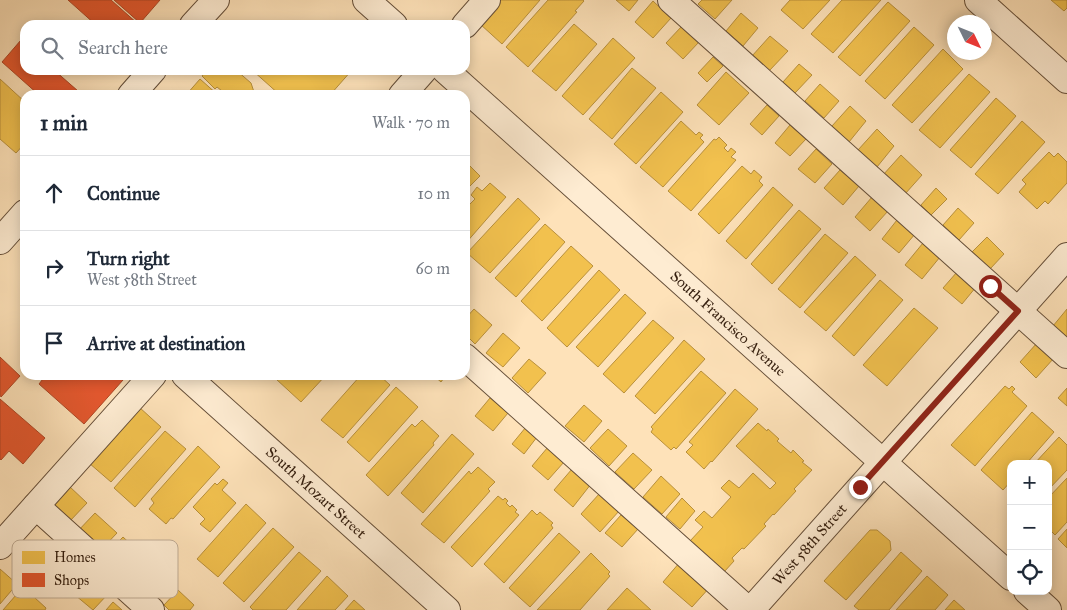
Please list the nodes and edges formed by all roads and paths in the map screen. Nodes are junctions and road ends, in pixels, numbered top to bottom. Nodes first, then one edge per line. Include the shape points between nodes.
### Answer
1 (216, 0) edge
2 (366, 0) edge
3 (487, 0) edge
4 (671, 0) edge
5 (978, 0) edge
6 (198, 20) edge
7 (388, 20) edge
8 (469, 20) edge
9 (149, 75) edge
10 (420, 75) edge
11 (451, 75) edge
12 (1067, 80) edge
13 (135, 90) edge
14 (406, 90) edge
15 (467, 90) edge
16 (470, 92) edge
17 (1067, 256) edge
18 (1018, 311) junction
19 (1067, 355) edge
20 (470, 361) edge
21 (148, 380) edge
22 (190, 380) edge
23 (883, 462) junction
24 (36, 506) junction
25 (74, 540) edge
26 (0, 546) edge
27 (1007, 573) edge
28 (1031, 595) edge
29 (138, 598) edge
30 (151, 610) edge
31 (447, 610) edge
32 (749, 610) edge
33 (1048, 610) edge

1 - 6 street
2 - 7 street
3 - 8 street
4 - 18 street
5 - 12 street
9 - 13 street
10 - 14 street
11 - 15 street, South Francisco Avenue
16 - 23 street, South Francisco Avenue
17 - 18 street, West 58th Street
18 - 19 street
18 - 23 street, West 58th Street
20 - 32 street
21 - 24 street
22 - 31 street, South Mozart Street
23 - 27 street, South Francisco Avenue
23 - 32 street, West 58th Street
24 - 25 street
24 - 26 street
28 - 33 street
29 - 30 street

